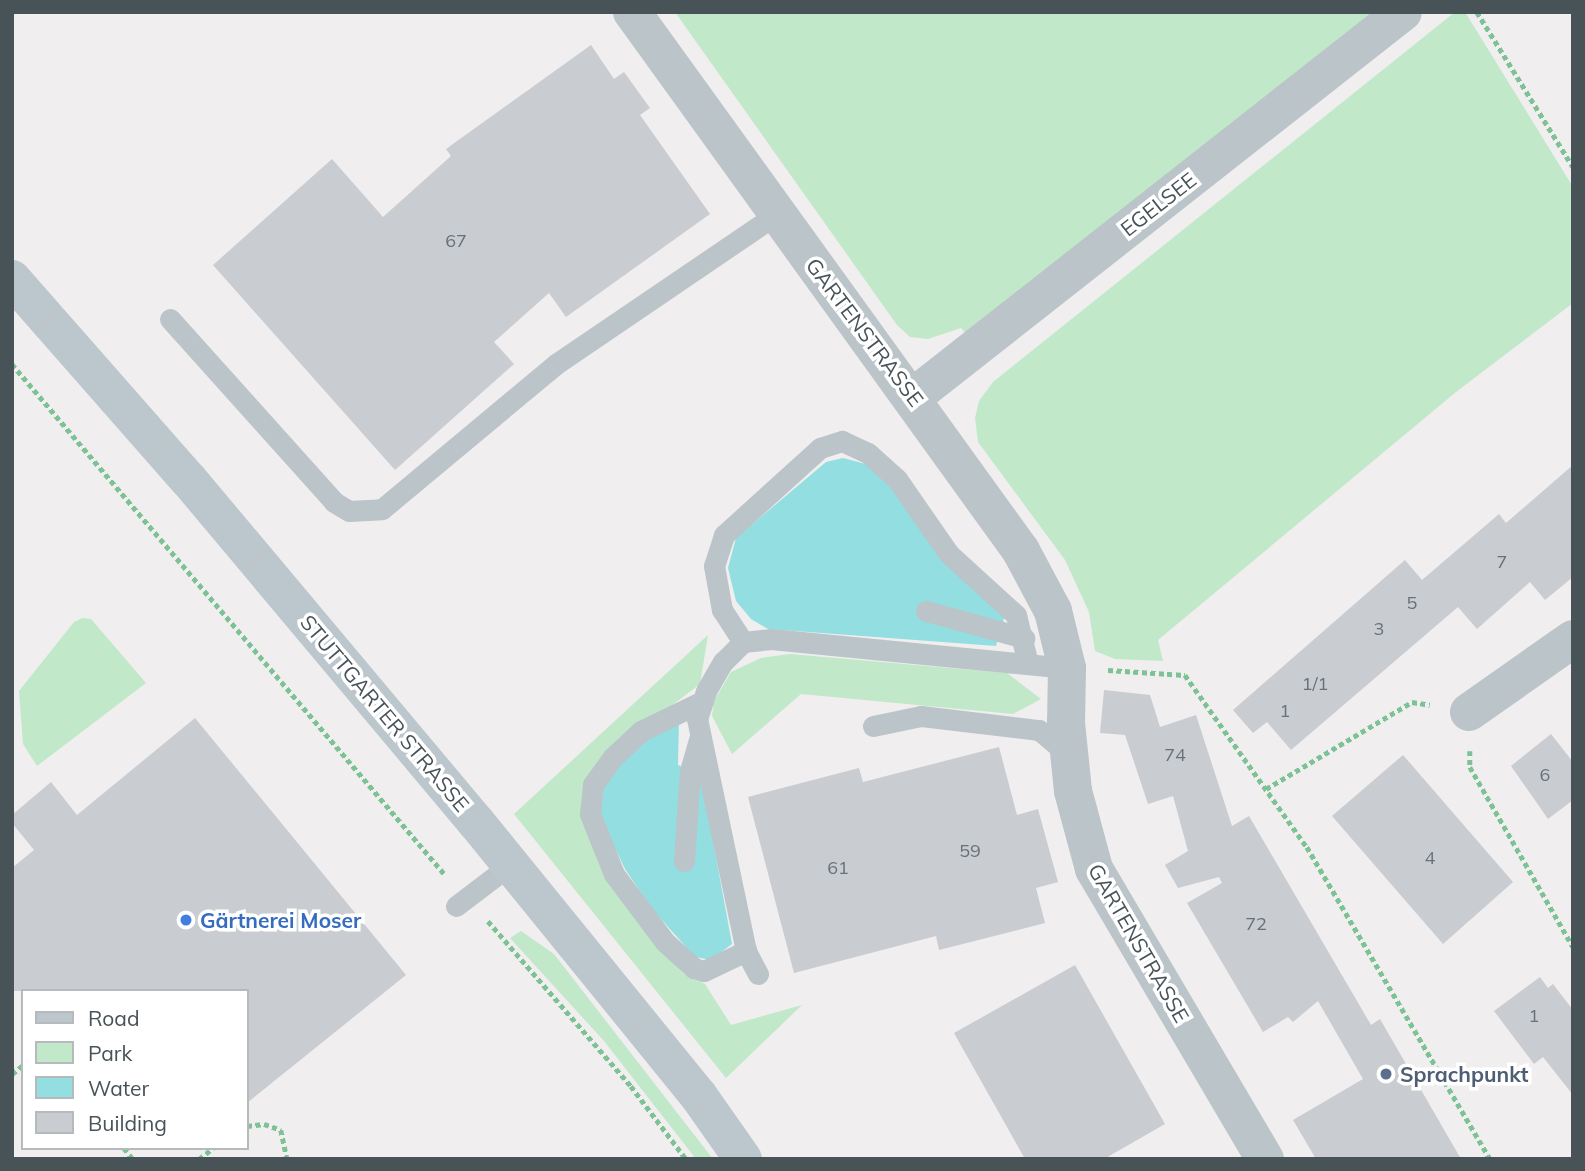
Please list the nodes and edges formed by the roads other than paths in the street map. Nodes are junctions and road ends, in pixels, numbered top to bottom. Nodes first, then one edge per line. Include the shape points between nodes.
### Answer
1 (632, 12) edge
2 (1403, 12) edge
3 (777, 214) junction
4 (12, 279) edge
5 (170, 319) dead end
6 (913, 397) junction
7 (926, 611) dead end
8 (1024, 638) junction
9 (1573, 639) edge
10 (743, 642) junction
11 (1028, 664) junction
12 (1067, 668) junction
13 (703, 701) junction
14 (1469, 712) road end
15 (873, 726) dead end
16 (700, 737) junction
17 (1068, 754) junction
18 (684, 861) dead end
19 (510, 865) junction
20 (461, 902) road end
21 (746, 951) junction
22 (758, 974) dead end
23 (743, 1159) edge
24 (1265, 1159) edge

1 - 3 street, GARTENSTRASSE
2 - 6 street, EGELSEE
3 - 5 lane via 556,365 383,509 349,511 334,502
3 - 6 street, GARTENSTRASSE
4 - 19 street, STUTTGARTER STRASSE via 188,479
6 - 12 street, GARTENSTRASSE via 1021,551 1053,611
7 - 8 lane
8 - 10 lane via 1016,614 949,554 897,479 868,453 842,441 820,449 724,535 714,566 722,610
8 - 11 lane
9 - 14 street
10 - 11 lane via 771,639
10 - 13 lane via 723,662
11 - 12 lane
12 - 17 street, GARTENSTRASSE
13 - 16 lane via 697,719
13 - 21 lane via 640,731 614,757 593,785 590,814 614,874 665,942 694,968 705,971
15 - 17 lane via 921,716 1039,730
16 - 18 lane via 690,771
16 - 21 lane
17 - 24 street, GARTENSTRASSE via 1082,834 1094,869
19 - 20 lane
19 - 23 street, STUTTGARTER STRASSE via 698,1095
21 - 22 lane

